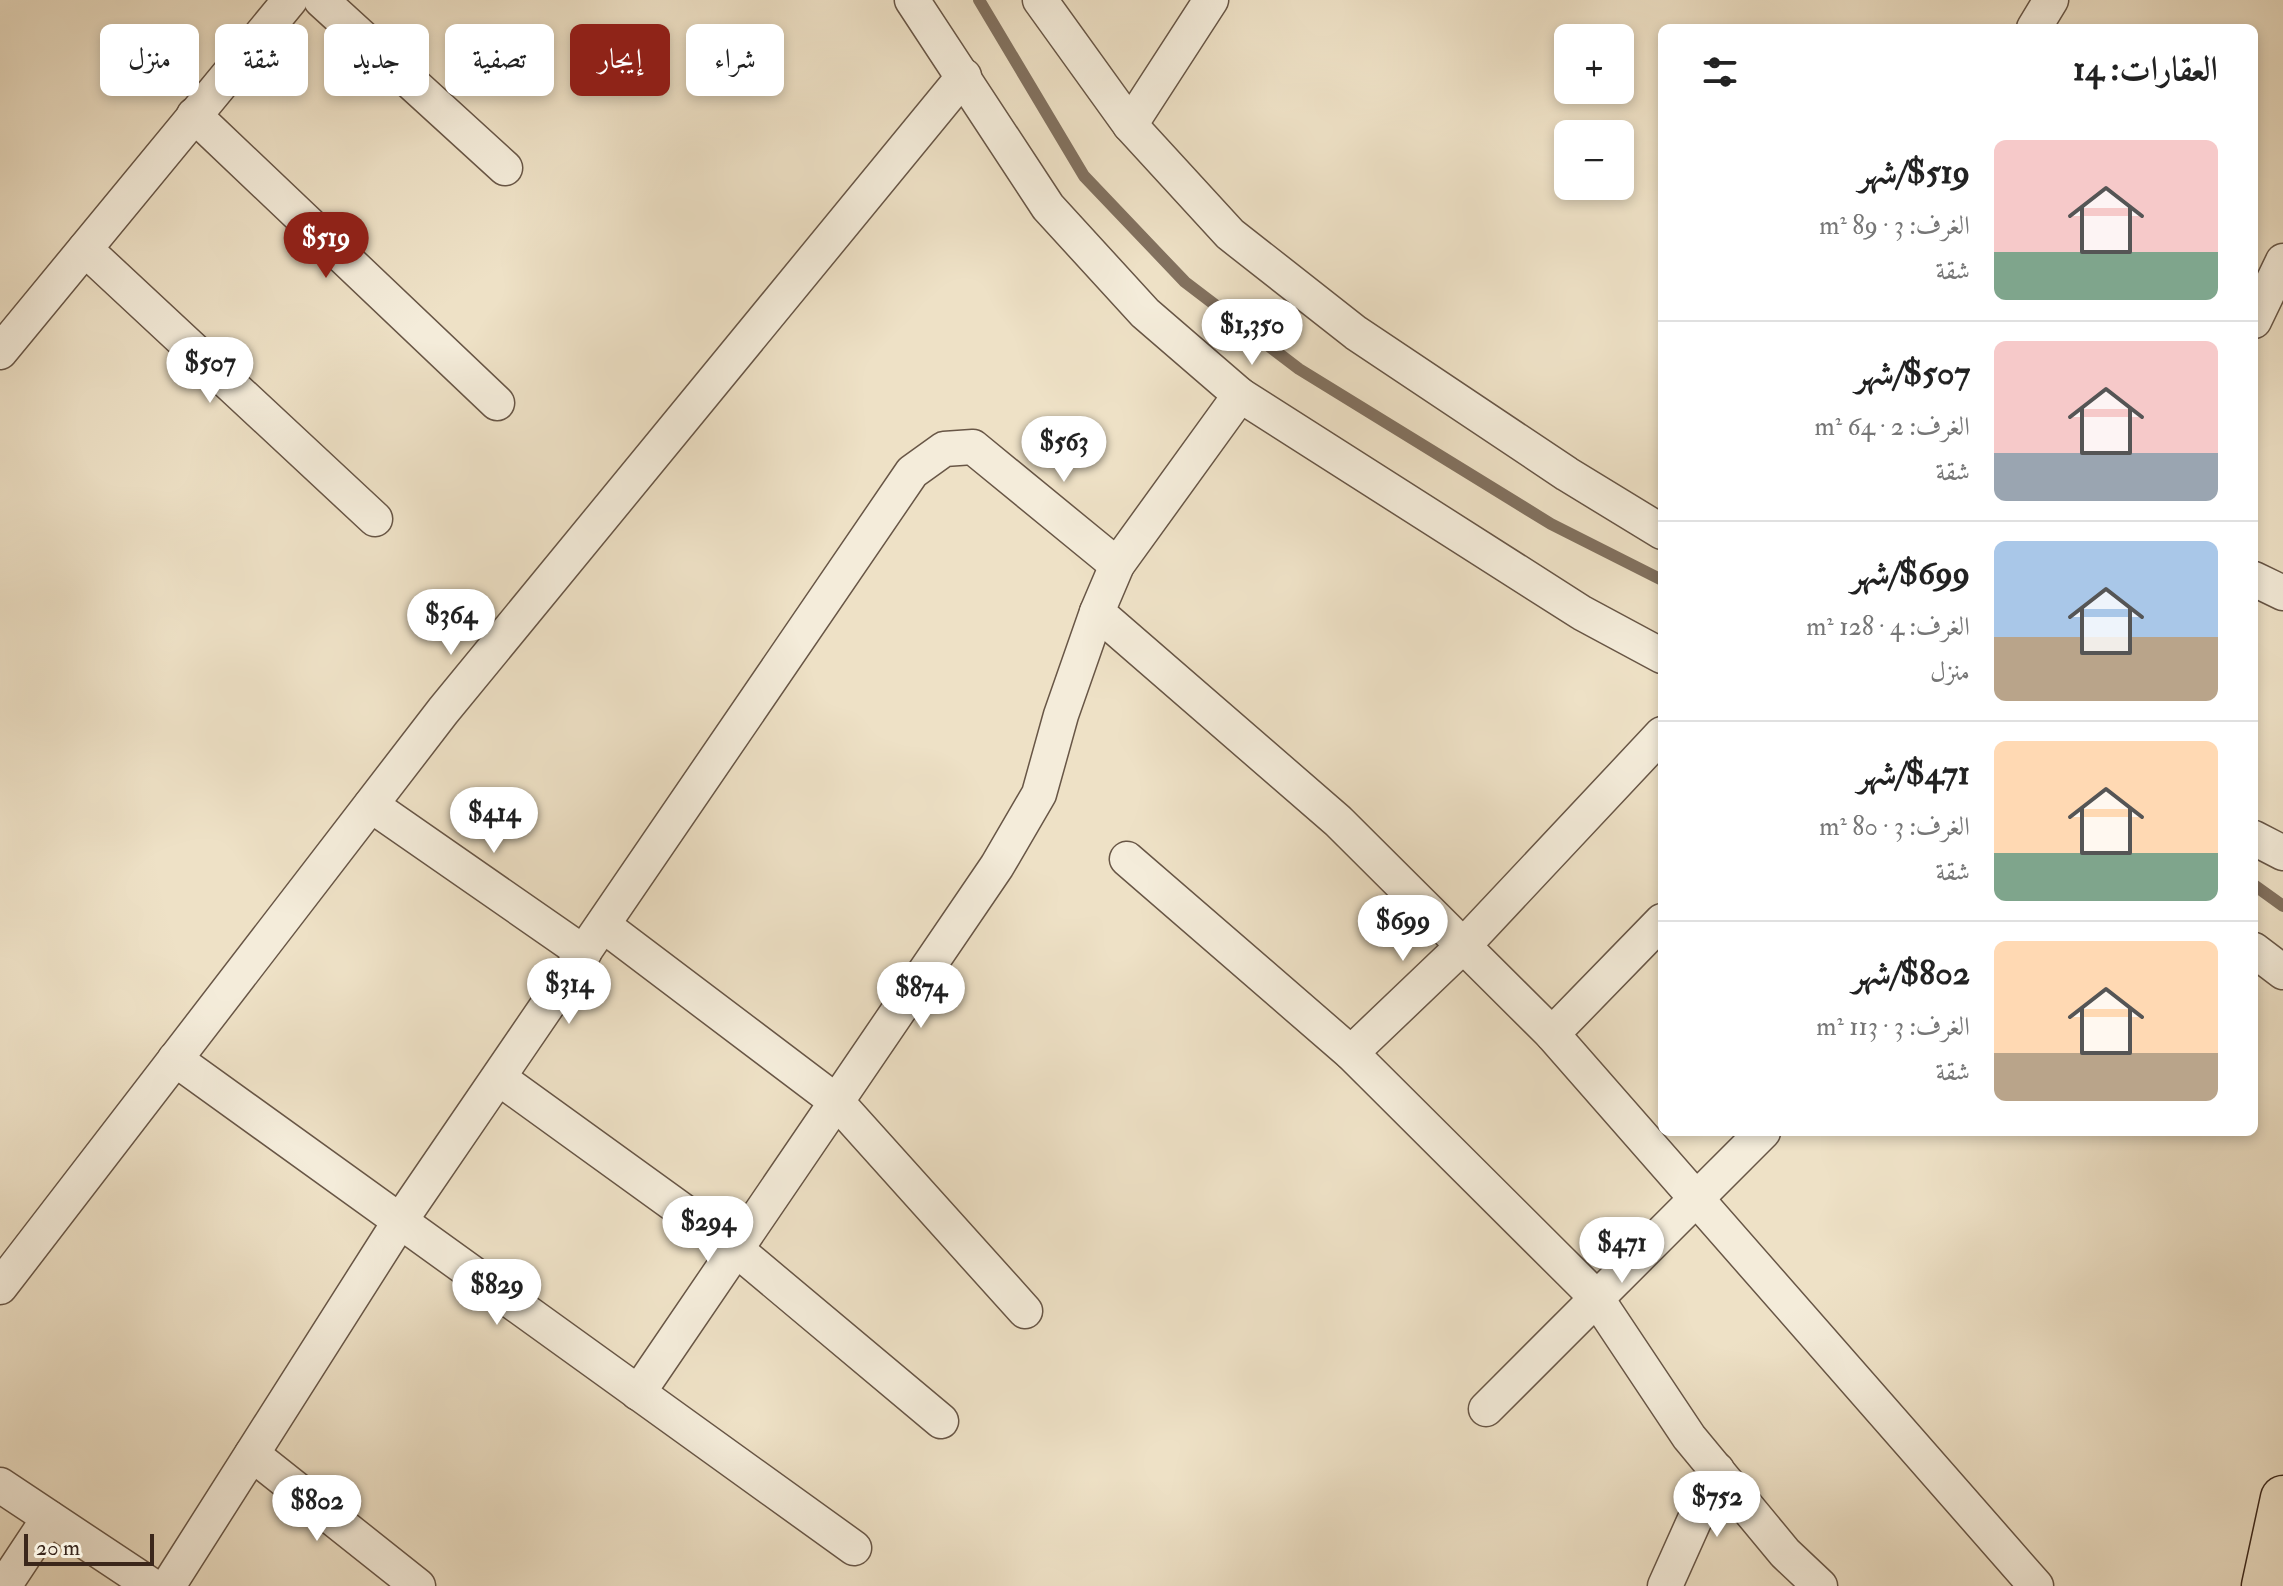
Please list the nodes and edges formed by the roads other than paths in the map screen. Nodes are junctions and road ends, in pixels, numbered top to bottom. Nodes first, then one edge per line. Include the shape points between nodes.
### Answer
1 (290, 0) edge
2 (321, 0) edge
3 (912, 0) edge
4 (1040, 0) edge
5 (1211, 0) edge
6 (2051, 0) edge
7 (2036, 24) edge
8 (964, 76) junction
9 (194, 115) junction
10 (1130, 125) junction
11 (505, 168) dead end
12 (85, 249) junction
13 (2283, 261) edge
14 (2258, 313) edge
15 (0, 352) edge
16 (1240, 395) junction
17 (497, 403) dead end
18 (375, 519) dead end
19 (1658, 530) edge
20 (1117, 565) junction
21 (2258, 581) edge
22 (2283, 593) edge
23 (1097, 612) junction
24 (1658, 654) edge
25 (1658, 738) edge
26 (371, 805) junction
27 (2258, 840) edge
28 (2283, 853) edge
29 (1127, 859) dead end
30 (603, 925) junction
31 (1658, 925) edge
32 (1464, 945) junction
33 (584, 953) junction
34 (2258, 953) edge
35 (2283, 972) edge
36 (1552, 1034) junction
37 (1351, 1053) junction
38 (175, 1059) junction
39 (499, 1078) junction
40 (837, 1102) junction
41 (1759, 1136) edge
42 (1696, 1198) junction
43 (400, 1221) junction
44 (737, 1250) junction
45 (0, 1287) edge
46 (1595, 1296) junction
47 (1025, 1311) dead end
48 (638, 1393) junction
49 (1486, 1409) dead end
50 (941, 1421) dead end
51 (252, 1454) junction
52 (1717, 1470) junction
53 (0, 1485) edge
54 (2283, 1498) edge
55 (49, 1518) junction
56 (854, 1548) dead end
57 (4, 1586) edge
58 (152, 1586) edge
59 (168, 1586) edge
60 (418, 1586) edge
61 (1665, 1586) edge
62 (1820, 1586) edge
63 (2036, 1586) edge
64 (2264, 1586) edge

1 - 9 street
2 - 11 street
3 - 8 street
4 - 10 street
5 - 10 street
6 - 7 street
8 - 16 street via 1048,207 1145,313
8 - 26 street
9 - 12 street
9 - 17 street
10 - 19 street via 1230,234 1356,333
12 - 15 street
12 - 18 street
13 - 14 street
16 - 20 street
16 - 24 street via 1582,613
20 - 23 street
20 - 30 street via 973,447 944,449 926,459 912,472
21 - 22 street
23 - 32 street via 1338,821
23 - 40 street via 1039,794 997,866
25 - 32 street
26 - 33 street
26 - 38 street
27 - 28 street
29 - 37 street
30 - 33 street
30 - 40 street
31 - 36 street
32 - 36 street
32 - 37 street
33 - 39 street
34 - 35 street
36 - 42 street
37 - 46 street
38 - 43 street
38 - 45 street
39 - 43 street
39 - 44 street
40 - 44 street
40 - 47 street
41 - 42 street
42 - 46 street
42 - 63 street
43 - 48 street
43 - 51 street
44 - 48 street
44 - 50 street
46 - 49 street
46 - 52 street
48 - 56 street
51 - 59 street
51 - 60 street
52 - 61 street
52 - 62 street via 1785,1553
53 - 55 street
54 - 64 highway
55 - 57 street
55 - 58 street

